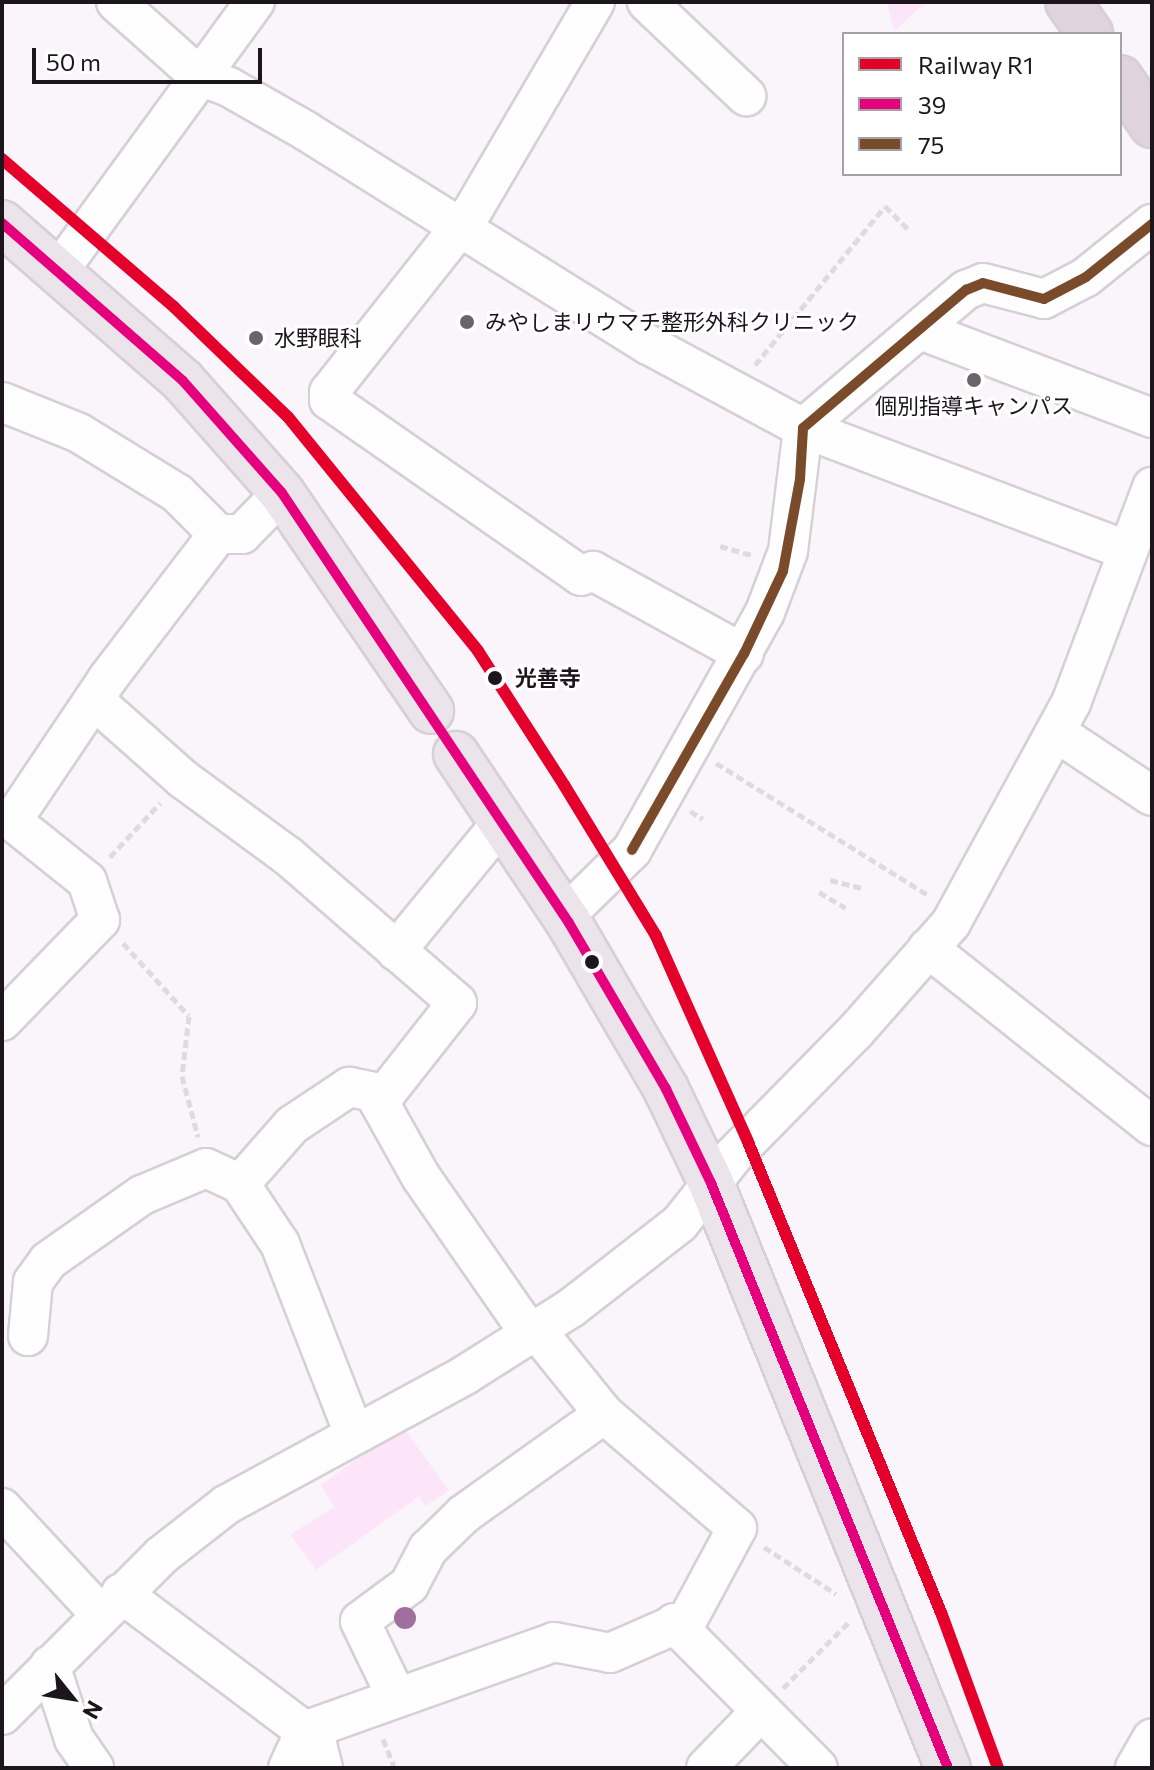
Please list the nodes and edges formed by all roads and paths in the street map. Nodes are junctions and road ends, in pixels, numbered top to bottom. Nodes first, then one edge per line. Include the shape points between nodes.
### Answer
1 (116, 2) edge
2 (255, 2) edge
3 (595, 2) edge
4 (647, 2) edge
5 (1068, 2) edge
6 (1089, 32) edge
7 (199, 76) junction
8 (1122, 81) edge
9 (746, 96) dead end
10 (1152, 125) edge
11 (2, 223) edge
12 (1152, 224) edge
13 (459, 227) junction
14 (909, 230) dead end
15 (60, 269) junction
16 (923, 331) junction
17 (733, 390) junction
18 (2, 402) edge
19 (1152, 418) edge
20 (803, 428) junction
21 (282, 493) junction
22 (1150, 495) edge
23 (218, 534) junction
24 (720, 546) dead end
25 (1128, 551) junction
26 (755, 556) dead end
27 (744, 654) junction
28 (94, 700) junction
29 (431, 711) dead end
30 (1056, 732) junction
31 (691, 747) junction
32 (456, 754) dead end
33 (183, 779) junction
34 (1152, 796) edge
35 (11, 802) edge
36 (501, 823) junction
37 (830, 880) dead end
38 (87, 881) junction
39 (861, 888) dead end
40 (819, 892) dead end
41 (846, 908) dead end
42 (561, 911) junction
43 (957, 913) junction
44 (100, 920) junction
45 (928, 948) junction
46 (396, 951) junction
47 (2, 1021) edge
48 (385, 1094) junction
49 (1152, 1126) edge
50 (206, 1168) junction
51 (711, 1183) junction
52 (240, 1184) junction
53 (529, 1325) junction
54 (28, 1336) dead end
55 (604, 1414) junction
56 (354, 1434) junction
57 (2, 1508) edge
58 (737, 1528) junction
59 (868, 1602) junction
60 (110, 1604) junction
61 (674, 1623) junction
62 (50, 1665) junction
63 (397, 1698) junction
64 (760, 1712) junction
65 (2, 1715) edge
66 (309, 1729) junction
67 (1152, 1739) edge
68 (94, 1768) edge
69 (288, 1768) edge
70 (323, 1768) edge
71 (706, 1768) edge
72 (818, 1768) edge
73 (948, 1768) edge
74 (1135, 1768) edge

1 - 7 street
2 - 7 street
3 - 13 street
4 - 9 street
5 - 6 highway
7 - 13 street via 306,131
7 - 15 street
8 - 10 highway
11 - 15 main road
12 - 16 street via 1064,291 1044,299 983,283 966,290
13 - 17 street via 649,345
13 - 27 street via 329,392 329,400 581,576 593,571
14 - 17 path via 885,206
15 - 21 main road via 183,381
16 - 19 street
16 - 20 street
17 - 20 street
18 - 23 street via 79,433 177,493
20 - 25 street
20 - 27 street via 800,479 783,571
21 - 23 street via 242,534
21 - 29 main road
22 - 25 street
23 - 28 street
24 - 26 path
25 - 30 street
27 - 31 street
28 - 33 street
28 - 35 street
30 - 34 street
30 - 43 street
31 - 42 street via 632,850 580,901
31 - 43 path
32 - 36 main road
33 - 38 path
33 - 46 street via 288,856
35 - 38 street via 12,821
36 - 42 main road
36 - 46 street
37 - 39 path
38 - 44 street
40 - 41 path
42 - 51 main road via 666,1089
43 - 45 street
44 - 47 street
44 - 50 path via 189,1016 182,1076
45 - 49 street
45 - 51 street
46 - 48 street via 457,1003
48 - 52 street via 349,1087 292,1125
48 - 53 street via 379,1102 398,1139
50 - 52 street
50 - 54 street via 142,1195 48,1261 33,1282
51 - 53 street via 680,1223
51 - 59 main road
52 - 56 street via 280,1244
53 - 55 street
53 - 56 street via 419,1403
55 - 58 street
55 - 63 street via 464,1514 428,1549 409,1585 360,1621
56 - 60 street via 226,1505
57 - 60 street
58 - 59 path
58 - 61 street via 688,1619
59 - 64 path
59 - 73 main road
60 - 62 street
60 - 66 street
61 - 63 street via 610,1653 554,1642
61 - 64 street
62 - 65 street
62 - 68 street via 74,1739
63 - 66 street
64 - 71 street
64 - 72 street
66 - 69 street
66 - 70 street
67 - 74 street

